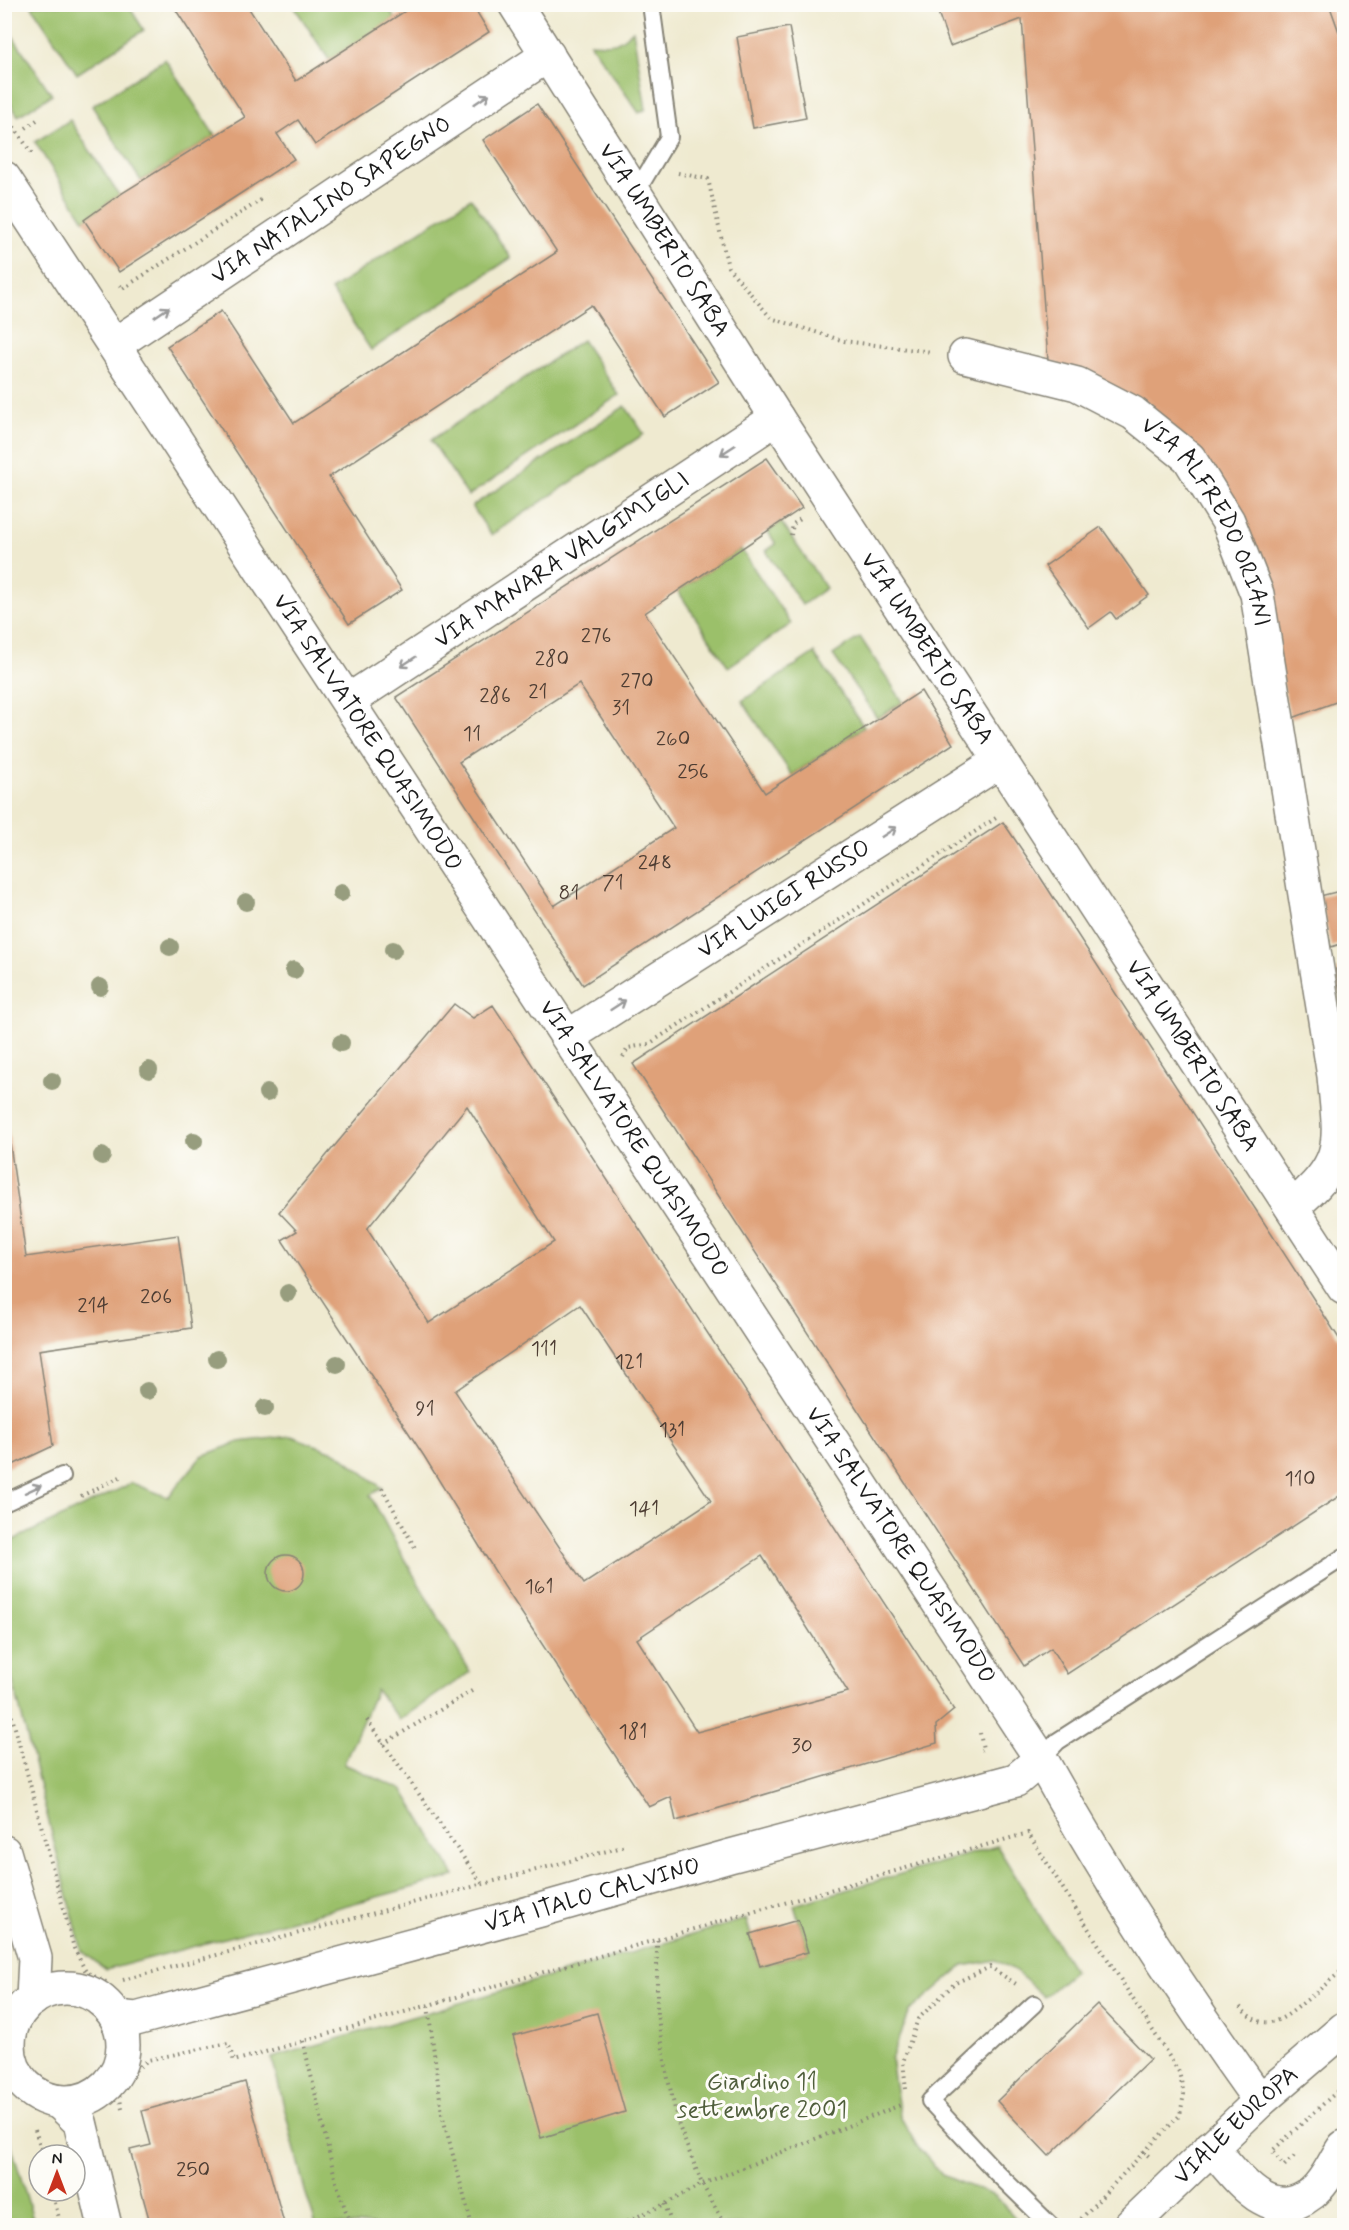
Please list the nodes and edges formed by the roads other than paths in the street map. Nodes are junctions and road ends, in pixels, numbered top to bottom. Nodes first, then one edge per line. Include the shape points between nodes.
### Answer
1 (515, 4) edge
2 (651, 4) edge
3 (548, 55) junction
4 (4, 178) edge
5 (644, 181) junction
6 (114, 345) junction
7 (965, 356) road end
8 (777, 418) junction
9 (348, 701) junction
10 (1000, 761) junction
11 (569, 1036) junction
12 (1292, 1207) junction
13 (1344, 1288) edge
14 (62, 1476) dead end
15 (4, 1503) edge
16 (1344, 1557) edge
17 (1041, 1759) junction
18 (4, 1852) edge
19 (48, 1993) junction
20 (1034, 2004) dead end
21 (126, 2026) junction
22 (1344, 2029) edge
23 (9, 2064) edge
24 (1260, 2101) junction
25 (69, 2112) junction
26 (1211, 2147) junction
27 (1344, 2147) edge
28 (105, 2226) edge
29 (1051, 2226) edge
30 (1130, 2226) edge

1 - 3 street, VIA UMBERTO SABA
2 - 5 lane via 669,137
3 - 5 street, VIA UMBERTO SABA
6 -> 3 street, VIA NATALINO SAPEGNO
4 - 6 street, VIA SALVATORE QUASIMODO
5 - 8 street, VIA UMBERTO SABA
6 - 9 street, VIA SALVATORE QUASIMODO
7 - 12 street, VIA ALFREDO ORIANI via 1077,384 1133,413 1189,458 1233,531 1257,594 1334,1076 1338,1147 1332,1165 1315,1188
8 -> 9 street, VIA MANARA VALGIMIGLI
8 - 10 street, VIA UMBERTO SABA
9 - 11 street, VIA SALVATORE QUASIMODO
11 -> 10 street, VIA LUIGI RUSSO
10 - 12 street, VIA UMBERTO SABA
11 - 17 street, VIA SALVATORE QUASIMODO
12 - 13 street, VIA UMBERTO SABA
15 -> 14 lane
16 - 17 lane via 1058,1741
17 - 21 street, VIA ITALO CALVINO via 1016,1780 742,1852
17 - 24 street, VIA SALVATORE QUASIMODO via 1071,1815 1199,2015
18 - 19 street
19 - 21 street via 84,1990 103,2000
19 - 23 street via 21,2010 13,2023
20 - 29 lane via 930,2101
21 - 25 street via 123,2058 109,2084 110,2102
22 - 24 street, VIALE EUROPA
23 - 25 street via 28,2088
24 - 26 street, VIALE EUROPA
25 - 28 street
26 - 27 street via 1255,2195 1276,2205 1312,2193
26 - 30 street, VIALE EUROPA

